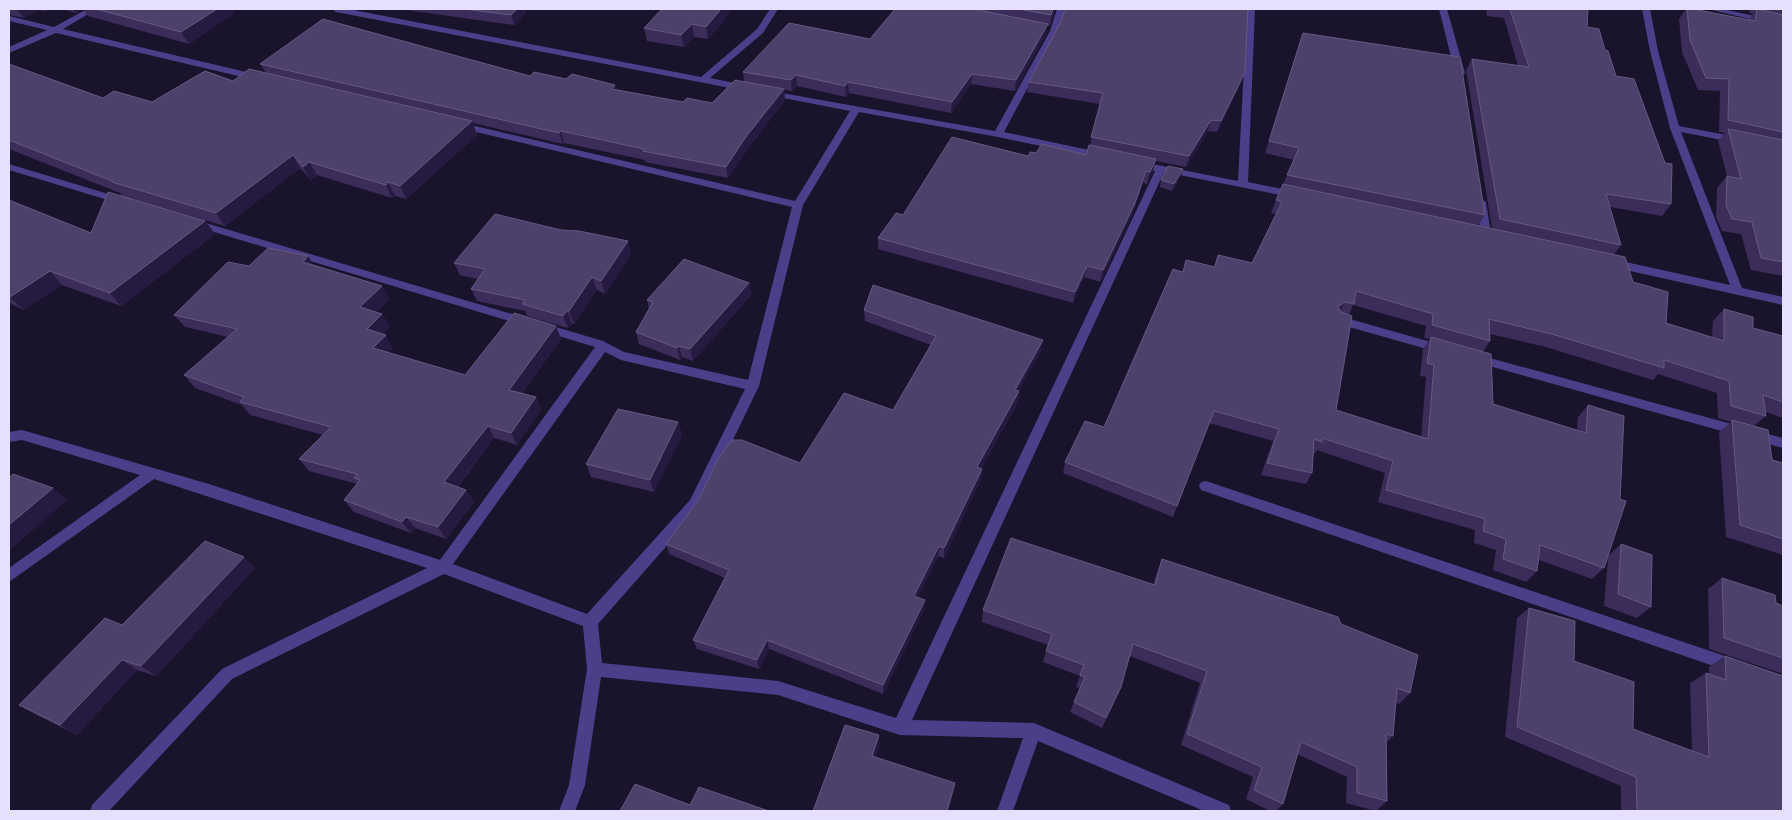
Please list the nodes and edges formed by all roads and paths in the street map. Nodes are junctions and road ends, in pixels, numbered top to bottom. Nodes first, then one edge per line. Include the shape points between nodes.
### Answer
1 (93, 9) edge
2 (336, 9) edge
3 (774, 9) edge
4 (1060, 9) edge
5 (1251, 9) edge
6 (1443, 9) edge
7 (1646, 9) edge
8 (1712, 9) edge
9 (9, 18) edge
10 (1783, 25) edge
11 (55, 30) junction
12 (9, 50) edge
13 (267, 80) edge
14 (704, 80) junction
15 (1462, 81) edge
16 (856, 109) junction
17 (450, 123) edge
18 (1676, 128) junction
19 (998, 134) junction
20 (1744, 141) edge
21 (9, 166) edge
22 (1161, 169) junction
23 (1243, 185) junction
24 (1302, 196) edge
25 (1480, 196) edge
26 (132, 204) edge
27 (798, 205) junction
28 (180, 218) edge
29 (1486, 234) edge
30 (1602, 260) edge
31 (1738, 292) junction
32 (1783, 301) edge
33 (1339, 320) edge
34 (603, 345) junction
35 (753, 386) junction
36 (9, 437) edge
37 (1783, 443) edge
38 (152, 474) junction
39 (1206, 486) dead end
40 (443, 567) junction
41 (9, 576) edge
42 (590, 622) junction
43 (595, 668) junction
44 (1746, 671) edge
45 (900, 727) junction
46 (1034, 730) junction
47 (98, 811) edge
48 (567, 811) edge
49 (1005, 811) edge
50 (1223, 811) edge

1 - 11 street
2 - 14 street
3 - 14 street via 760,31
4 - 19 street
5 - 23 street
6 - 15 street
7 - 18 street via 1654,52
8 - 10 street
9 - 11 street
11 - 12 street
11 - 13 street
14 - 16 street
16 - 19 street
16 - 27 street
17 - 27 street
18 - 20 street
18 - 31 street
19 - 22 street
21 - 26 street
22 - 23 street
22 - 45 street
23 - 24 street
25 - 29 street
27 - 35 street
28 - 34 street
30 - 31 street
31 - 32 street
33 - 37 street
34 - 35 street via 621,356
34 - 40 street
35 - 42 street via 695,504
36 - 38 street via 22,436
38 - 40 street
38 - 41 street
39 - 44 street
40 - 42 street
40 - 47 street via 228,674
42 - 43 street
43 - 45 street via 778,688
43 - 48 street via 577,785
45 - 46 street
46 - 49 street
46 - 50 street

